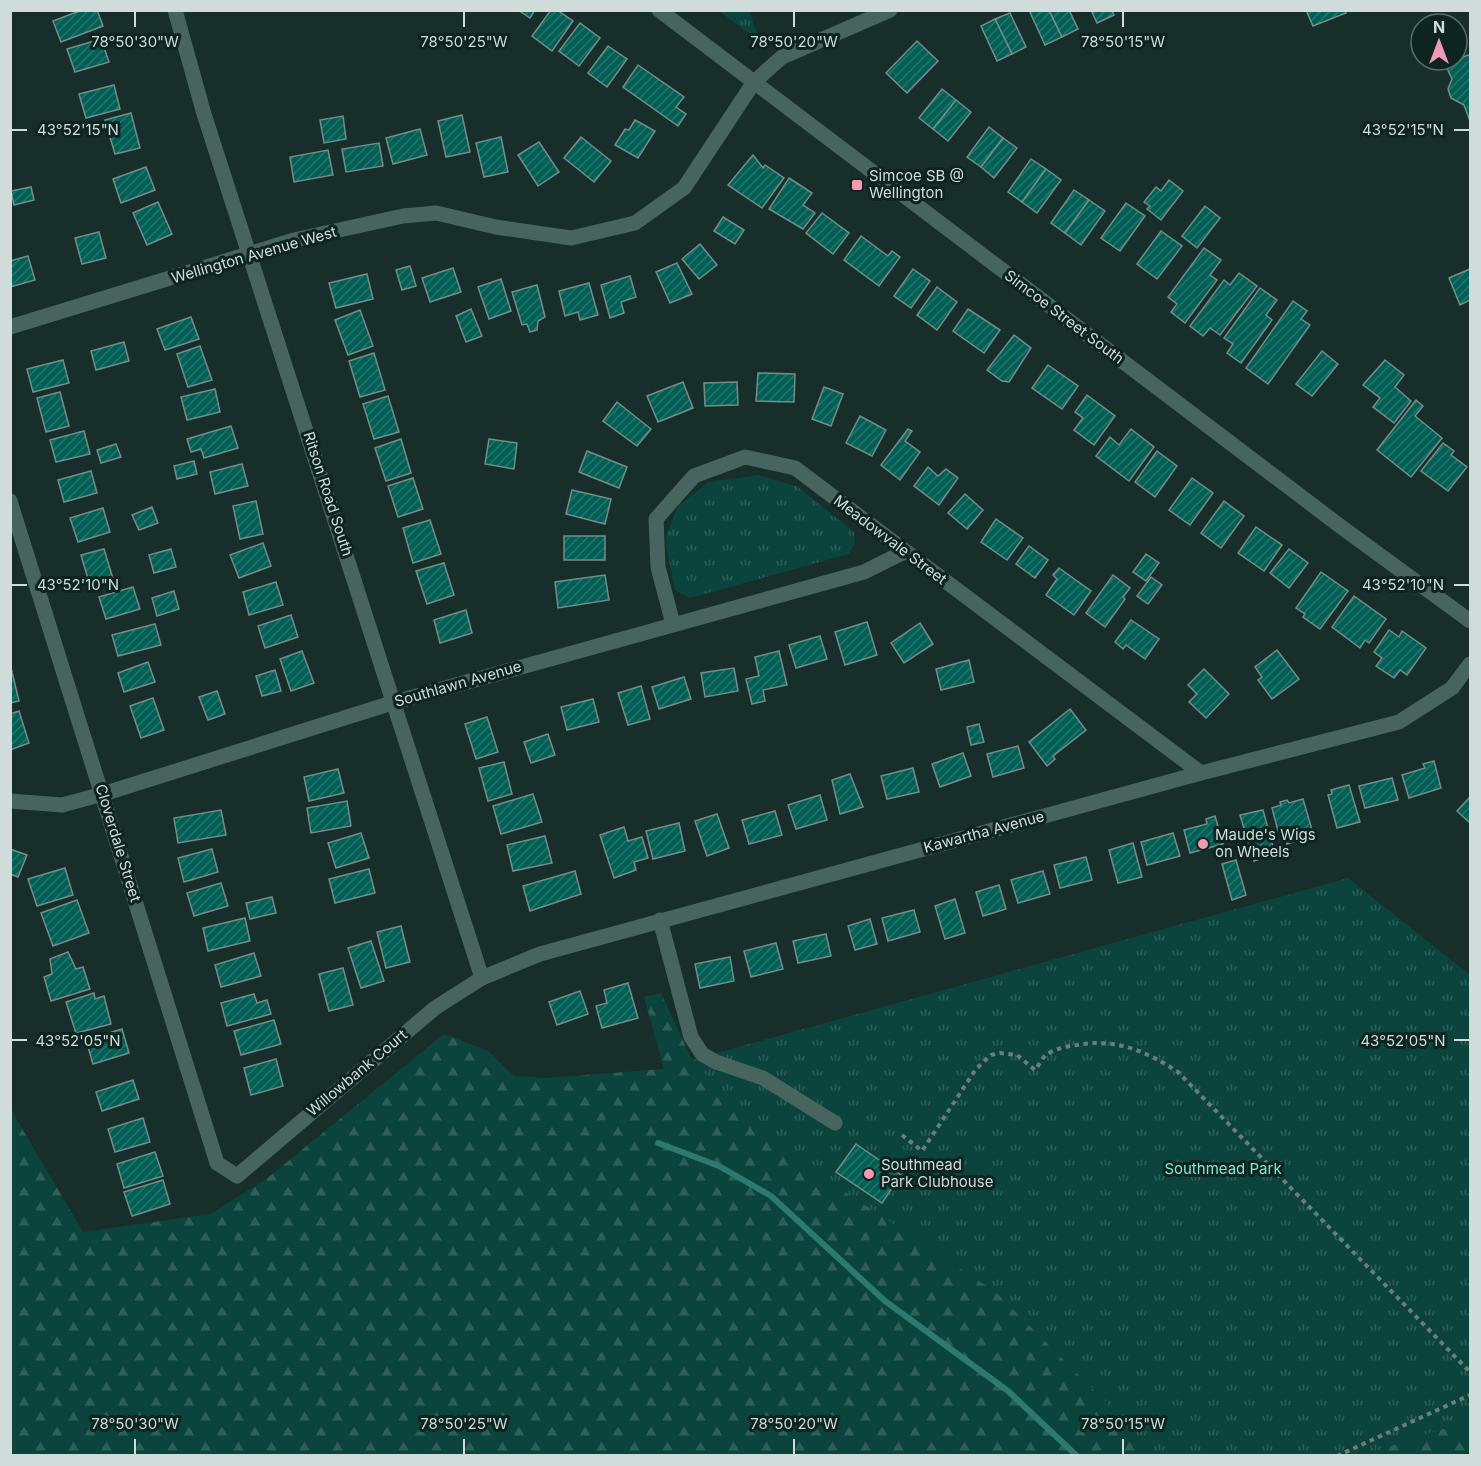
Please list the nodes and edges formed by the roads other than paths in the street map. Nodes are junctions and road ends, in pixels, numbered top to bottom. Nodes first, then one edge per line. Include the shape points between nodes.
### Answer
1 (175, 10) edge
2 (659, 10) edge
3 (890, 10) edge
4 (754, 82) junction
5 (250, 254) junction
6 (10, 327) edge
7 (10, 501) edge
8 (904, 552) junction
9 (1470, 621) edge
10 (673, 624) junction
11 (1470, 663) edge
12 (395, 702) junction
13 (1201, 773) junction
14 (103, 794) junction
15 (10, 801) edge
16 (660, 920) junction
17 (482, 978) junction
18 (835, 1123) dead end
19 (237, 1176) joint

1 - 5 street, Ritson Road South
2 - 4 street, Simcoe Street South
3 - 4 street, Wellington Avenue West via 782,57
4 - 5 street, Wellington Avenue West via 684,188 635,223 571,238 436,213 403,216 294,240
4 - 9 street, Simcoe Street South
5 - 6 street, Wellington Avenue West
5 - 12 street, Ritson Road South
7 - 14 street, Cloverdale Street
8 - 10 street, Southlawn Avenue via 864,572
8 - 10 street, Meadowvale Street via 795,468 746,457 694,476 656,519 658,567
8 - 13 street, Meadowvale Street
10 - 12 street, Southlawn Avenue
11 - 13 street, Kawartha Avenue via 1452,688 1399,722
12 - 14 street, Southlawn Avenue
12 - 17 street, Ritson Road South
13 - 16 street, Kawartha Avenue
14 - 15 street, Southlawn Avenue via 62,805
14 - 19 street, Cloverdale Street via 216,1163
16 - 17 street, Kawartha Avenue via 540,954
16 - 18 street via 691,1037 702,1054 762,1078
17 - 19 street, Willowbank Court via 435,1008

